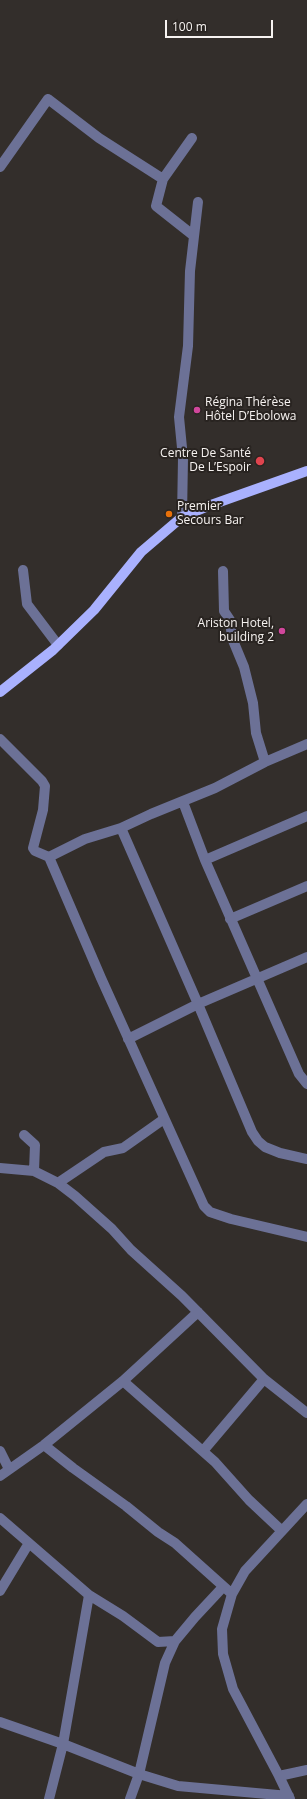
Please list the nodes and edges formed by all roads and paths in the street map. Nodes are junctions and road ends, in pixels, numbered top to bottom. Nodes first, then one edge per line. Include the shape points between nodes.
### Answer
1 (192, 138) dead end
2 (0, 167) edge
3 (162, 178) junction
4 (198, 202) dead end
5 (194, 236) junction
6 (307, 471) edge
7 (182, 517) junction
8 (23, 570) dead end
9 (223, 571) dead end
10 (58, 645) junction
11 (0, 692) edge
12 (0, 739) edge
13 (307, 744) edge
14 (265, 762) junction
15 (183, 802) junction
16 (307, 816) edge
17 (121, 828) junction
18 (49, 857) junction
19 (205, 860) junction
20 (307, 886) edge
21 (230, 919) junction
22 (307, 957) edge
23 (256, 977) junction
24 (198, 1004) junction
25 (128, 1039) junction
26 (307, 1084) edge
27 (164, 1120) junction
28 (24, 1135) dead end
29 (307, 1159) edge
30 (0, 1168) edge
31 (34, 1171) junction
32 (58, 1184) junction
33 (307, 1237) edge
34 (198, 1312) junction
35 (264, 1379) junction
36 (123, 1381) junction
37 (307, 1413) edge
38 (44, 1445) junction
39 (203, 1451) junction
40 (0, 1452) edge
41 (9, 1469) junction
42 (0, 1476) edge
43 (307, 1504) edge
44 (0, 1518) edge
45 (282, 1531) junction
46 (29, 1543) junction
47 (223, 1587) junction
48 (0, 1591) edge
49 (232, 1594) junction
50 (89, 1595) junction
51 (175, 1641) junction
52 (158, 1642) junction
53 (167, 1658) junction
54 (0, 1722) edge
55 (63, 1744) junction
56 (307, 1770) edge
57 (139, 1774) junction
58 (279, 1776) junction
59 (289, 1797) edge
60 (49, 1799) edge
61 (130, 1799) edge

1 - 3 street
2 - 3 street via 48,99 100,138
3 - 5 street via 156,206
4 - 5 street
5 - 7 street via 190,271 188,346 179,417 183,458
6 - 7 main road
7 - 10 main road via 141,552 94,610
8 - 10 street via 28,604
9 - 14 street via 224,611 230,620 232,638 244,667 253,703 256,733
10 - 11 main road
12 - 18 street via 42,781 43,810 34,848 35,851
13 - 14 street
14 - 15 street
15 - 17 street
15 - 19 street
16 - 19 street
17 - 18 street via 85,839
17 - 24 street
18 - 25 street
19 - 21 street
20 - 21 street
21 - 23 street
22 - 23 street
23 - 24 street
23 - 26 street via 299,1074
24 - 25 street
24 - 29 street via 258,1141 280,1153
25 - 27 street
27 - 32 street via 123,1148 104,1152
27 - 33 street via 204,1206 210,1212
28 - 31 street via 35,1145
30 - 31 street
31 - 32 street
32 - 34 street via 112,1229
34 - 35 street
34 - 36 street
35 - 37 street
35 - 39 street
36 - 38 street
36 - 39 street
38 - 41 street
38 - 47 street via 175,1543
39 - 45 street
40 - 41 street
41 - 42 street
43 - 45 street
44 - 46 street
45 - 49 street via 245,1571
46 - 48 street
46 - 50 street
47 - 49 street
47 - 51 street
49 - 58 street via 222,1629 223,1654 233,1689
50 - 52 street
50 - 55 street
51 - 52 street
51 - 53 street
52 - 53 street
53 - 57 street
54 - 55 street
55 - 57 street
55 - 60 street
56 - 58 street
57 - 59 street via 178,1786
57 - 61 street
58 - 59 street

